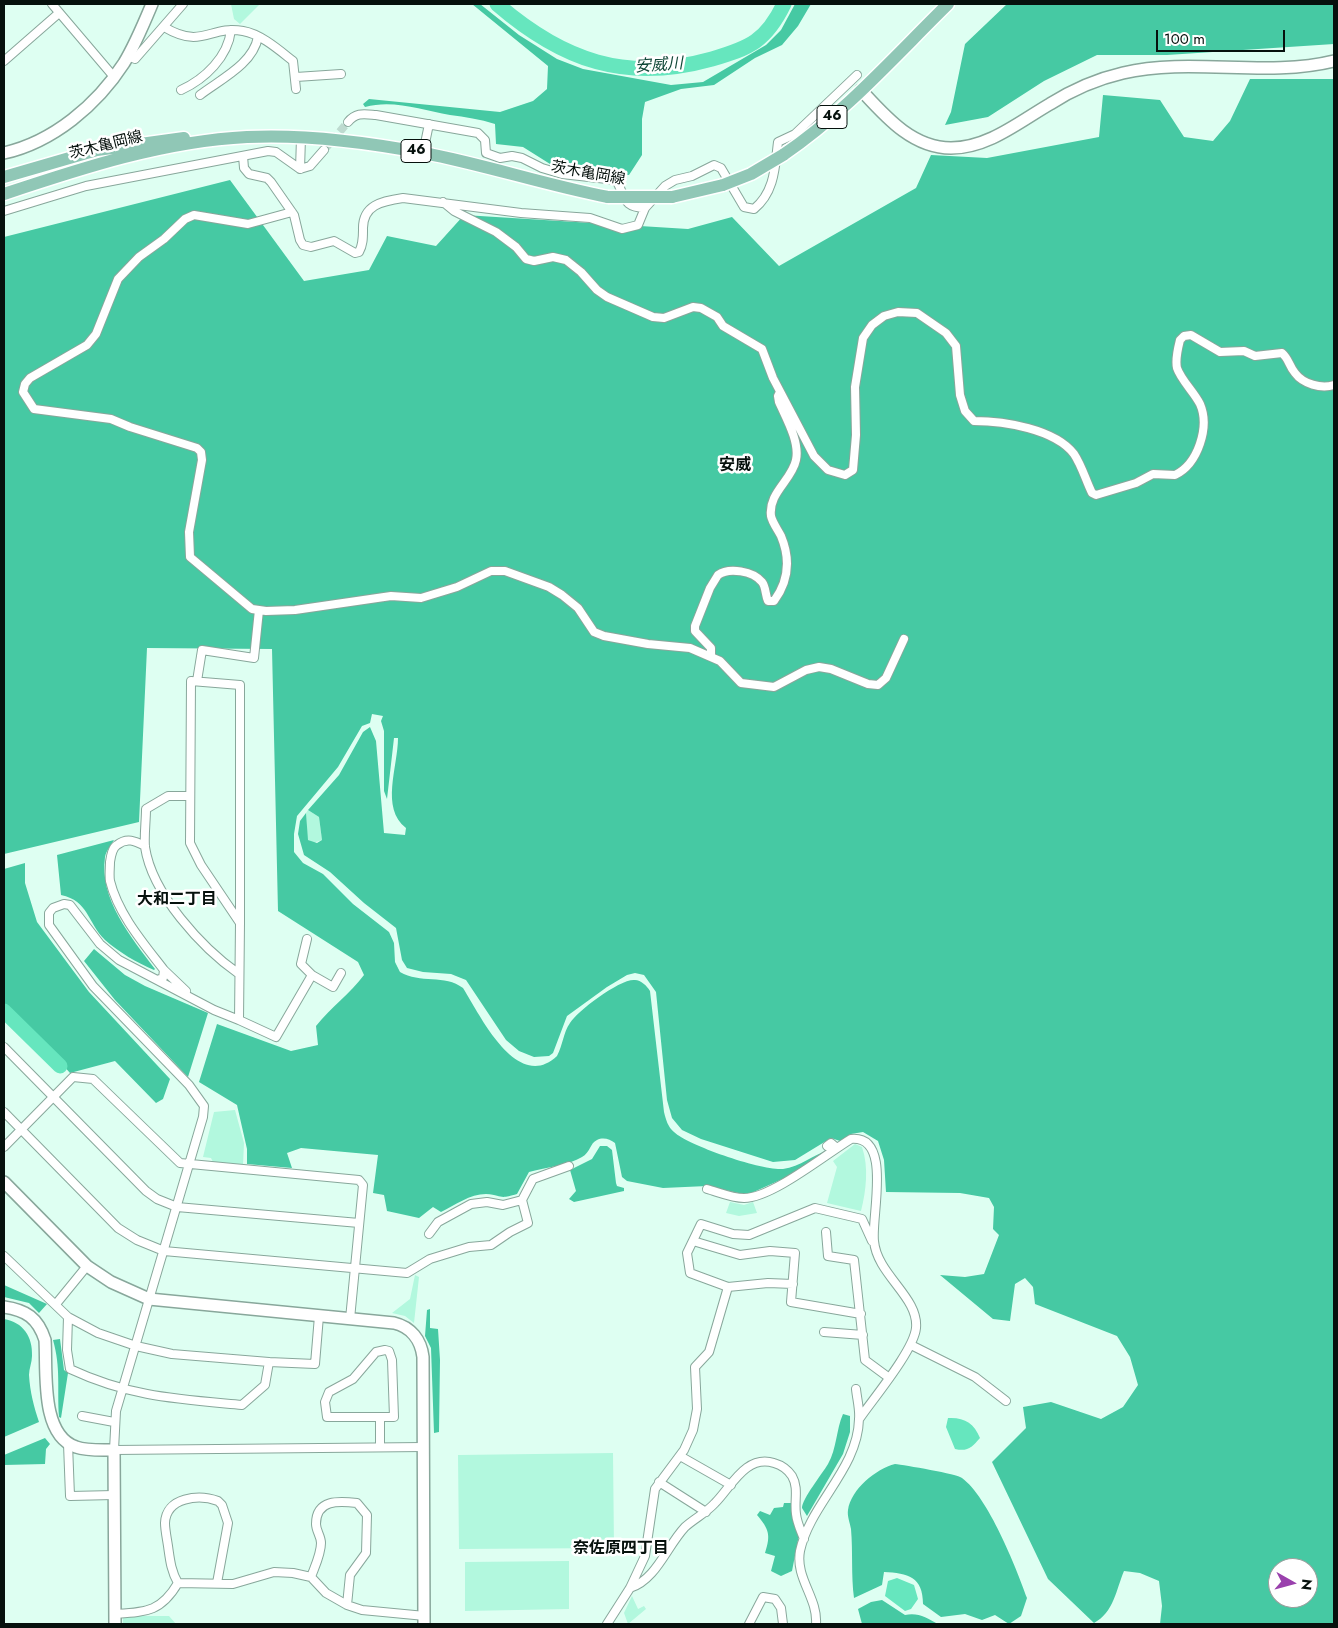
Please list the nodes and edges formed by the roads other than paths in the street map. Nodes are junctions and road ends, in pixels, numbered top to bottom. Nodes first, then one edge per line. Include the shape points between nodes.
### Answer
1 (52, 4) edge
2 (152, 4) edge
3 (183, 4) edge
4 (948, 4) edge
5 (59, 13) junction
6 (164, 27) junction
7 (231, 30) junction
8 (258, 37) junction
9 (128, 56) junction
10 (4, 61) edge
11 (1333, 61) edge
12 (341, 74) dead end
13 (857, 75) dead end
14 (114, 77) junction
15 (296, 77) junction
16 (296, 89) dead end
17 (181, 90) dead end
18 (861, 90) junction
19 (200, 95) dead end
20 (348, 122) tunnel mouth
21 (429, 124) junction
22 (300, 138) junction
23 (219, 139) junction
24 (324, 150) tunnel mouth
25 (4, 153) edge
26 (423, 153) junction
27 (242, 156) junction
28 (300, 169) junction
29 (4, 177) edge
30 (4, 194) edge
31 (443, 202) junction
32 (645, 208) junction
33 (4, 212) edge
34 (292, 212) junction
35 (1334, 385) edge
36 (780, 392) junction
37 (259, 610) junction
38 (904, 639) dead end
39 (711, 656) junction
40 (197, 681) junction
41 (190, 796) junction
42 (145, 846) junction
43 (240, 923) junction
44 (306, 939) dead end
45 (164, 970) junction
46 (341, 973) dead end
47 (239, 974) junction
48 (312, 975) junction
49 (157, 980) junction
50 (199, 1002) junction
51 (239, 1020) junction
52 (4, 1047) edge
53 (53, 1098) junction
54 (4, 1112) edge
55 (21, 1129) junction
56 (827, 1146) dead end
57 (4, 1147) edge
58 (837, 1148) junction
59 (189, 1166) junction
60 (569, 1166) dead end
61 (4, 1182) edge
62 (707, 1189) dead end
63 (522, 1200) junction
64 (177, 1207) junction
65 (359, 1223) junction
66 (826, 1232) dead end
67 (429, 1234) dead end
68 (692, 1241) junction
69 (874, 1247) junction
70 (164, 1251) junction
71 (4, 1256) edge
72 (87, 1266) junction
73 (355, 1269) junction
74 (793, 1284) junction
75 (728, 1287) junction
76 (150, 1299) junction
77 (56, 1304) junction
78 (4, 1307) edge
79 (861, 1314) junction
80 (319, 1316) junction
81 (68, 1317) junction
82 (350, 1319) junction
83 (824, 1332) dead end
84 (863, 1335) junction
85 (911, 1345) junction
86 (136, 1346) junction
87 (269, 1362) junction
88 (888, 1377) junction
89 (856, 1389) dead end
90 (123, 1390) junction
91 (1006, 1401) dead end
92 (82, 1416) dead end
93 (380, 1417) junction
94 (860, 1418) junction
95 (114, 1422) junction
96 (68, 1444) junction
97 (380, 1446) junction
98 (424, 1447) junction
99 (114, 1450) junction
100 (680, 1456) junction
101 (659, 1482) junction
102 (731, 1485) junction
103 (70, 1496) junction
104 (114, 1496) junction
105 (70, 1505) dead end
106 (706, 1512) junction
107 (804, 1539) junction
108 (311, 1577) junction
109 (178, 1583) junction
110 (217, 1583) junction
111 (630, 1588) junction
112 (347, 1605) junction
113 (115, 1619) edge
114 (425, 1620) edge
115 (607, 1624) edge
116 (750, 1624) edge
117 (783, 1624) edge
118 (816, 1624) edge

1 - 5 street
2 - 9 street
3 - 6 street
4 - 18 main road, 茨木亀岡線 / 46
5 - 10 street
5 - 14 street
6 - 7 street via 187,37
6 - 9 street via 135,59
7 - 8 street
7 - 17 street via 226,50 203,77
8 - 15 street via 293,61
8 - 19 street via 256,48 246,60
9 - 14 street
11 - 18 street via 1257,69 1148,69 1123,73 1093,82 1052,102 982,143 949,148 914,139
12 - 15 street
13 - 32 street via 795,134 778,142 772,185 754,209 744,208 721,168 714,165 665,186
14 - 25 street via 63,127 39,141
15 - 16 street
18 - 26 main road, 茨木亀岡線 / 46, bridge via 810,136 783,155 723,185 672,197 608,197
20 - 21 street via 359,114 398,117
21 - 26 street
21 - 32 street via 478,133 485,140 486,153 500,158 512,156 562,174 616,180 628,204
22 - 23 main road, 茨木亀岡線 / 46
22 - 26 main road, 茨木亀岡線 / 46 via 354,142
22 - 28 street
23 - 29 main road, 茨木亀岡線 / 46 via 187,138 130,144 97,150
23 - 30 main road, 茨木亀岡線 / 46 via 98,164
24 - 28 street via 310,166
27 - 28 street via 276,152
27 - 33 street via 86,186
27 - 34 street via 249,174 267,178
31 - 32 street via 520,213 590,218 622,228 638,225
31 - 34 street via 403,198 374,204 362,220 363,242 359,252 355,253 334,241 311,247 303,245
31 - 36 street via 496,232 526,259 534,261 553,257 566,260 607,297 653,317 664,318 693,307 717,317 723,326 762,349
34 - 37 street via 248,224 194,215 185,219 118,279 96,334 87,345 30,378 23,392 34,409 111,419 197,448 202,460 189,532 190,557 252,609
35 - 36 street via 1316,387 1298,376 1282,353 1254,356 1244,351 1220,352 1191,335 1184,336 1180,340 1177,368 1200,404 1203,415 1197,451 1189,464 1175,475 1153,474 1136,483 1096,495 1092,493 1074,454 1050,436 1012,424 974,421 965,411 960,395 956,346 946,333 917,313 898,312 884,316 872,324 863,338 854,387 856,451 853,470 845,475 828,470 814,456
36 - 39 street via 779,402 796,451 793,469 776,494 771,516 784,544 786,578 771,602 755,576 733,570 718,575 695,626 695,631 711,648
37 - 39 street via 295,610 391,596 421,598 449,590 491,571 505,571 562,595 578,608 594,632 648,644 690,648
37 - 40 street via 254,658 202,650
38 - 39 street via 886,678 878,685 819,667 806,670 774,687 751,686 741,683
40 - 41 street via 191,680
40 - 43 street via 240,685
41 - 42 street via 168,796 146,809
41 - 43 street via 190,843
42 - 45 street via 121,837 110,858 110,880 123,912
42 - 47 street via 156,877 185,924 220,960
43 - 47 street
44 - 48 street via 301,964
45 - 49 street via 163,978
45 - 50 street
46 - 48 street via 333,987
47 - 51 street
48 - 51 street via 276,1037
49 - 50 street
49 - 59 street via 119,960 100,944 70,905 58,905 49,913 49,925 93,986 189,1085 204,1106
50 - 51 street
52 - 53 street
53 - 55 street
53 - 59 street via 73,1077 93,1079 173,1158
53 - 64 street via 146,1191 157,1200
54 - 55 street
55 - 57 street
55 - 70 street via 118,1228
56 - 58 street via 831,1143
58 - 62 street via 811,1167 754,1196 741,1198
58 - 69 street via 860,1138 875,1153
59 - 64 street
59 - 65 street via 357,1179 362,1185
60 - 63 street via 533,1179
61 - 72 street
63 - 67 street via 503,1205 471,1204 438,1222
63 - 73 street via 528,1223 491,1246 461,1249 430,1260 408,1273
64 - 65 street
64 - 70 street
65 - 73 street
66 - 79 street via 828,1256 854,1260
68 - 69 street via 701,1224 733,1234 749,1235 815,1208 862,1219
68 - 74 street via 740,1256 770,1251 795,1253
68 - 75 street via 687,1253 690,1274
69 - 85 street via 883,1269 914,1311 916,1329
70 - 73 street
70 - 76 street
71 - 77 street
72 - 76 street via 111,1282
72 - 77 street
73 - 82 street
74 - 75 street
74 - 79 street via 791,1302
75 - 100 street via 709,1352 695,1367 696,1416
76 - 80 street
76 - 86 street
77 - 81 street
78 - 96 street via 25,1312 42,1330 50,1419 59,1436
79 - 84 street
80 - 82 street
80 - 87 street via 316,1364
81 - 86 street via 98,1333
81 - 90 street via 70,1369
82 - 98 street via 398,1324 410,1330 419,1342 423,1357
83 - 84 street
84 - 88 street via 865,1360
85 - 88 street
85 - 91 street via 975,1377
86 - 87 street via 172,1354
86 - 90 street
87 - 90 street via 265,1385 242,1405 150,1396
88 - 94 street
89 - 94 street
90 - 95 street
92 - 95 street
93 - 93 street via 327,1417 324,1402 330,1392 353,1379 376,1352 385,1350 389,1351 392,1360 394,1417
93 - 97 street
94 - 107 street via 848,1460
95 - 99 street
96 - 99 street
96 - 103 street
97 - 98 street
97 - 99 street
98 - 114 street
99 - 104 street
100 - 101 street
100 - 102 street
101 - 106 street
101 - 111 street via 651,1503 648,1548
102 - 106 street
102 - 107 street via 755,1463 771,1462 785,1469 795,1484 797,1518
103 - 104 street
103 - 105 street
104 - 113 street
106 - 111 street via 677,1535 645,1581
107 - 118 street via 800,1569 815,1607
108 - 110 street via 274,1572 233,1584
108 - 112 street via 326,1593
108 - 112 street via 321,1545 316,1524 322,1506 330,1502 357,1503 367,1515 368,1544 366,1553 350,1575
109 - 110 street
109 - 110 street via 171,1571 165,1522 169,1510 177,1502 197,1497 218,1501 226,1515 227,1531
109 - 113 street via 170,1597 158,1607
111 - 115 street
112 - 114 street
116 - 117 street via 763,1598 768,1596 775,1599 780,1608

